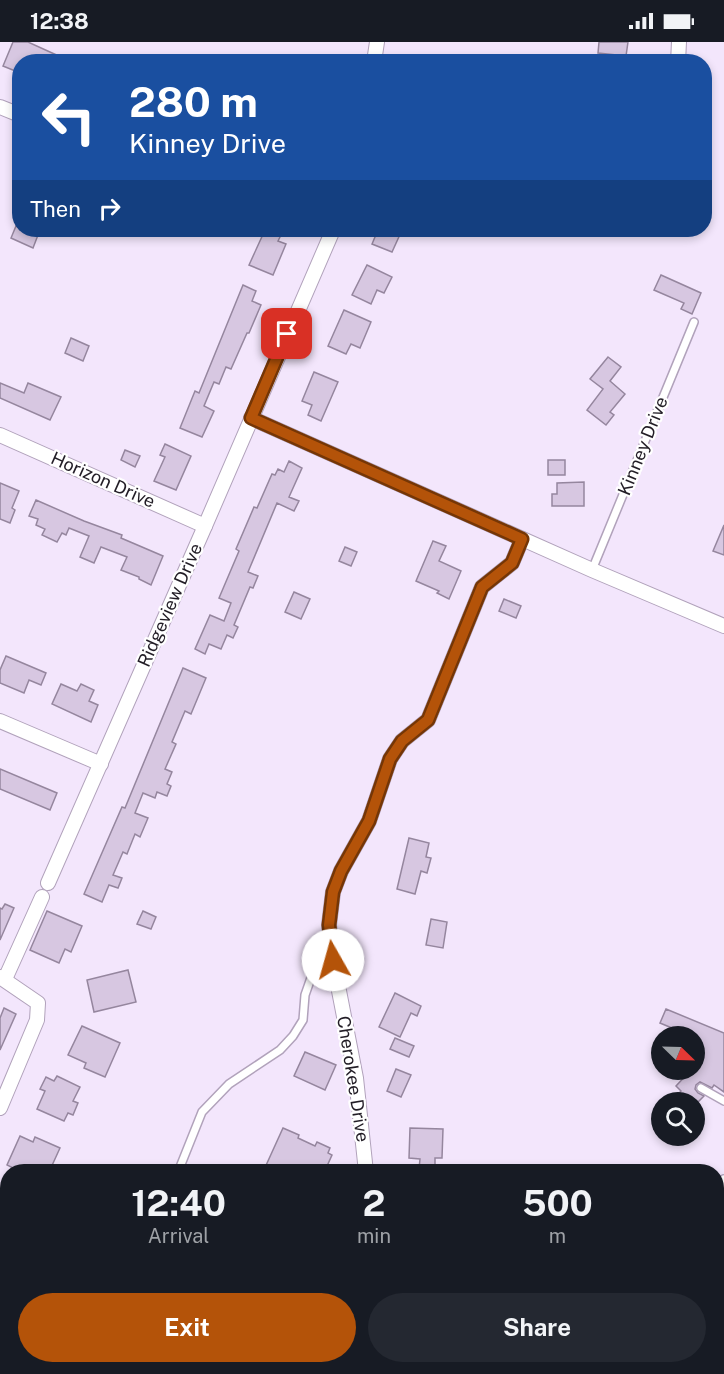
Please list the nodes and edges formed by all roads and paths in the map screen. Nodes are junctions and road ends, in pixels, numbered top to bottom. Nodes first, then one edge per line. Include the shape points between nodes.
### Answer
1 (330, 237) edge
2 (694, 322) dead end
3 (251, 418) junction
4 (0, 435) edge
5 (205, 526) junction
6 (522, 539) junction
7 (592, 570) junction
8 (724, 626) edge
9 (0, 721) edge
10 (101, 764) junction
11 (48, 883) joint
12 (42, 897) joint
13 (333, 960) junction
14 (2, 978) edge
15 (701, 1088) dead end
16 (724, 1101) edge
17 (0, 1108) edge
18 (181, 1164) edge
19 (365, 1164) edge

1 - 3 street, Ridgeview Drive
2 - 7 lane, Kinney Drive
3 - 5 street, Ridgeview Drive
3 - 6 street
4 - 5 street, Horizon Drive
5 - 10 street, Ridgeview Drive
6 - 7 street
6 - 13 street, Cherokee Drive via 512,563 482,587 428,720 402,741 390,759 369,821 333,892 329,925
7 - 8 street
9 - 10 street
10 - 11 street, Ridgeview Drive
11 - 12 lane, Ridgeview Drive
12 - 14 street, Ridgeview Drive
13 - 18 lane via 319,966 312,975 305,994 303,1020 293,1036 280,1050 229,1084 202,1112
13 - 19 street, Cherokee Drive via 357,1078
14 - 17 street via 38,1003 38,1020
15 - 16 lane

